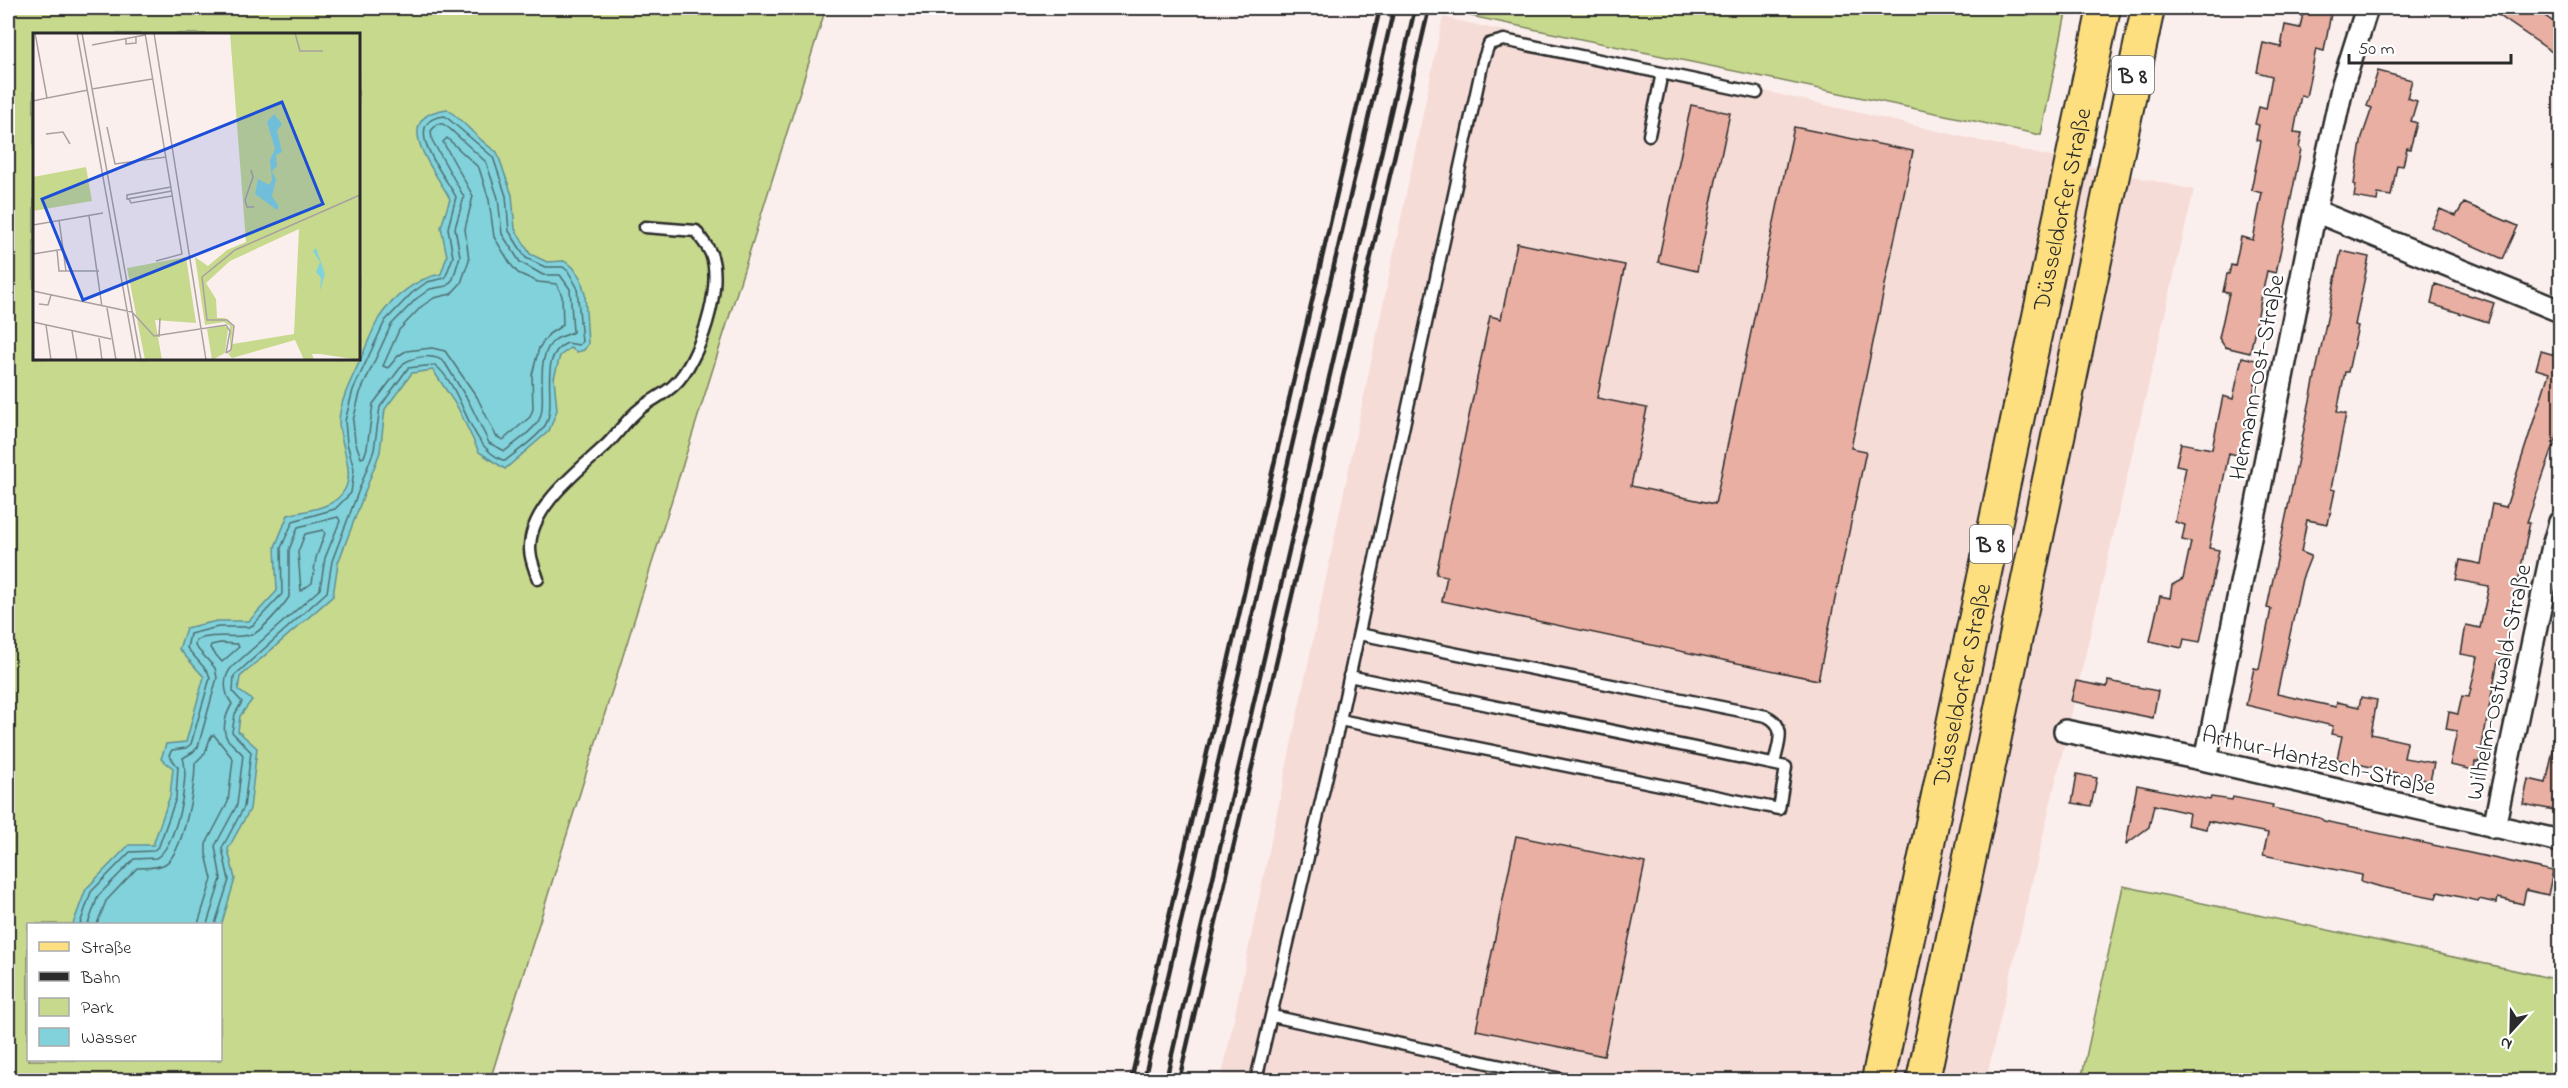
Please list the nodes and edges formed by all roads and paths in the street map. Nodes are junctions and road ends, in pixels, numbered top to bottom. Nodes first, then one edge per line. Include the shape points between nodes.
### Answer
1 (2104, 8) edge
2 (2148, 8) edge
3 (2367, 8) edge
4 (1662, 73) junction
5 (1756, 93) dead end
6 (1649, 135) dead end
7 (2315, 211) junction
8 (645, 227) dead end
9 (2560, 311) edge
10 (2560, 522) edge
11 (2557, 547) edge
12 (538, 579) dead end
13 (1359, 634) junction
14 (1350, 676) junction
15 (1340, 720) junction
16 (2065, 731) dead end
17 (2206, 759) junction
18 (1774, 764) junction
19 (2494, 827) junction
20 (2560, 841) edge
21 (1272, 1016) junction
22 (1256, 1080) edge
23 (1566, 1080) edge
24 (1878, 1080) edge
25 (1923, 1080) edge

1 - 24 main road, Düsseldorfer Straße / B 8
2 - 25 main road, Düsseldorfer Straße / B 8
3 - 7 street, Hermann-Ost-Straße via 2343,84
4 - 5 lane
4 - 6 lane
4 - 13 lane via 1504,39 1489,44
7 - 9 street
7 - 17 street, Hermann-Ost-Straße
8 - 12 lane via 696,231 711,254 716,283 708,322 687,371 673,386 638,410 563,483 546,507 530,549
10 - 11 street, Wilhelm-Ostwald-Straße
11 - 19 street, Wilhelm-Ostwald-Straße
13 - 14 lane
13 - 18 lane via 1766,716 1776,720 1781,729
14 - 15 lane
14 - 18 lane
15 - 18 lane via 1779,809 1786,767
15 - 21 lane
16 - 17 street, Arthur-Hantzsch-Straße
17 - 19 street, Arthur-Hantzsch-Straße
19 - 20 street, Arthur-Hantzsch-Straße
21 - 22 lane
21 - 23 lane

